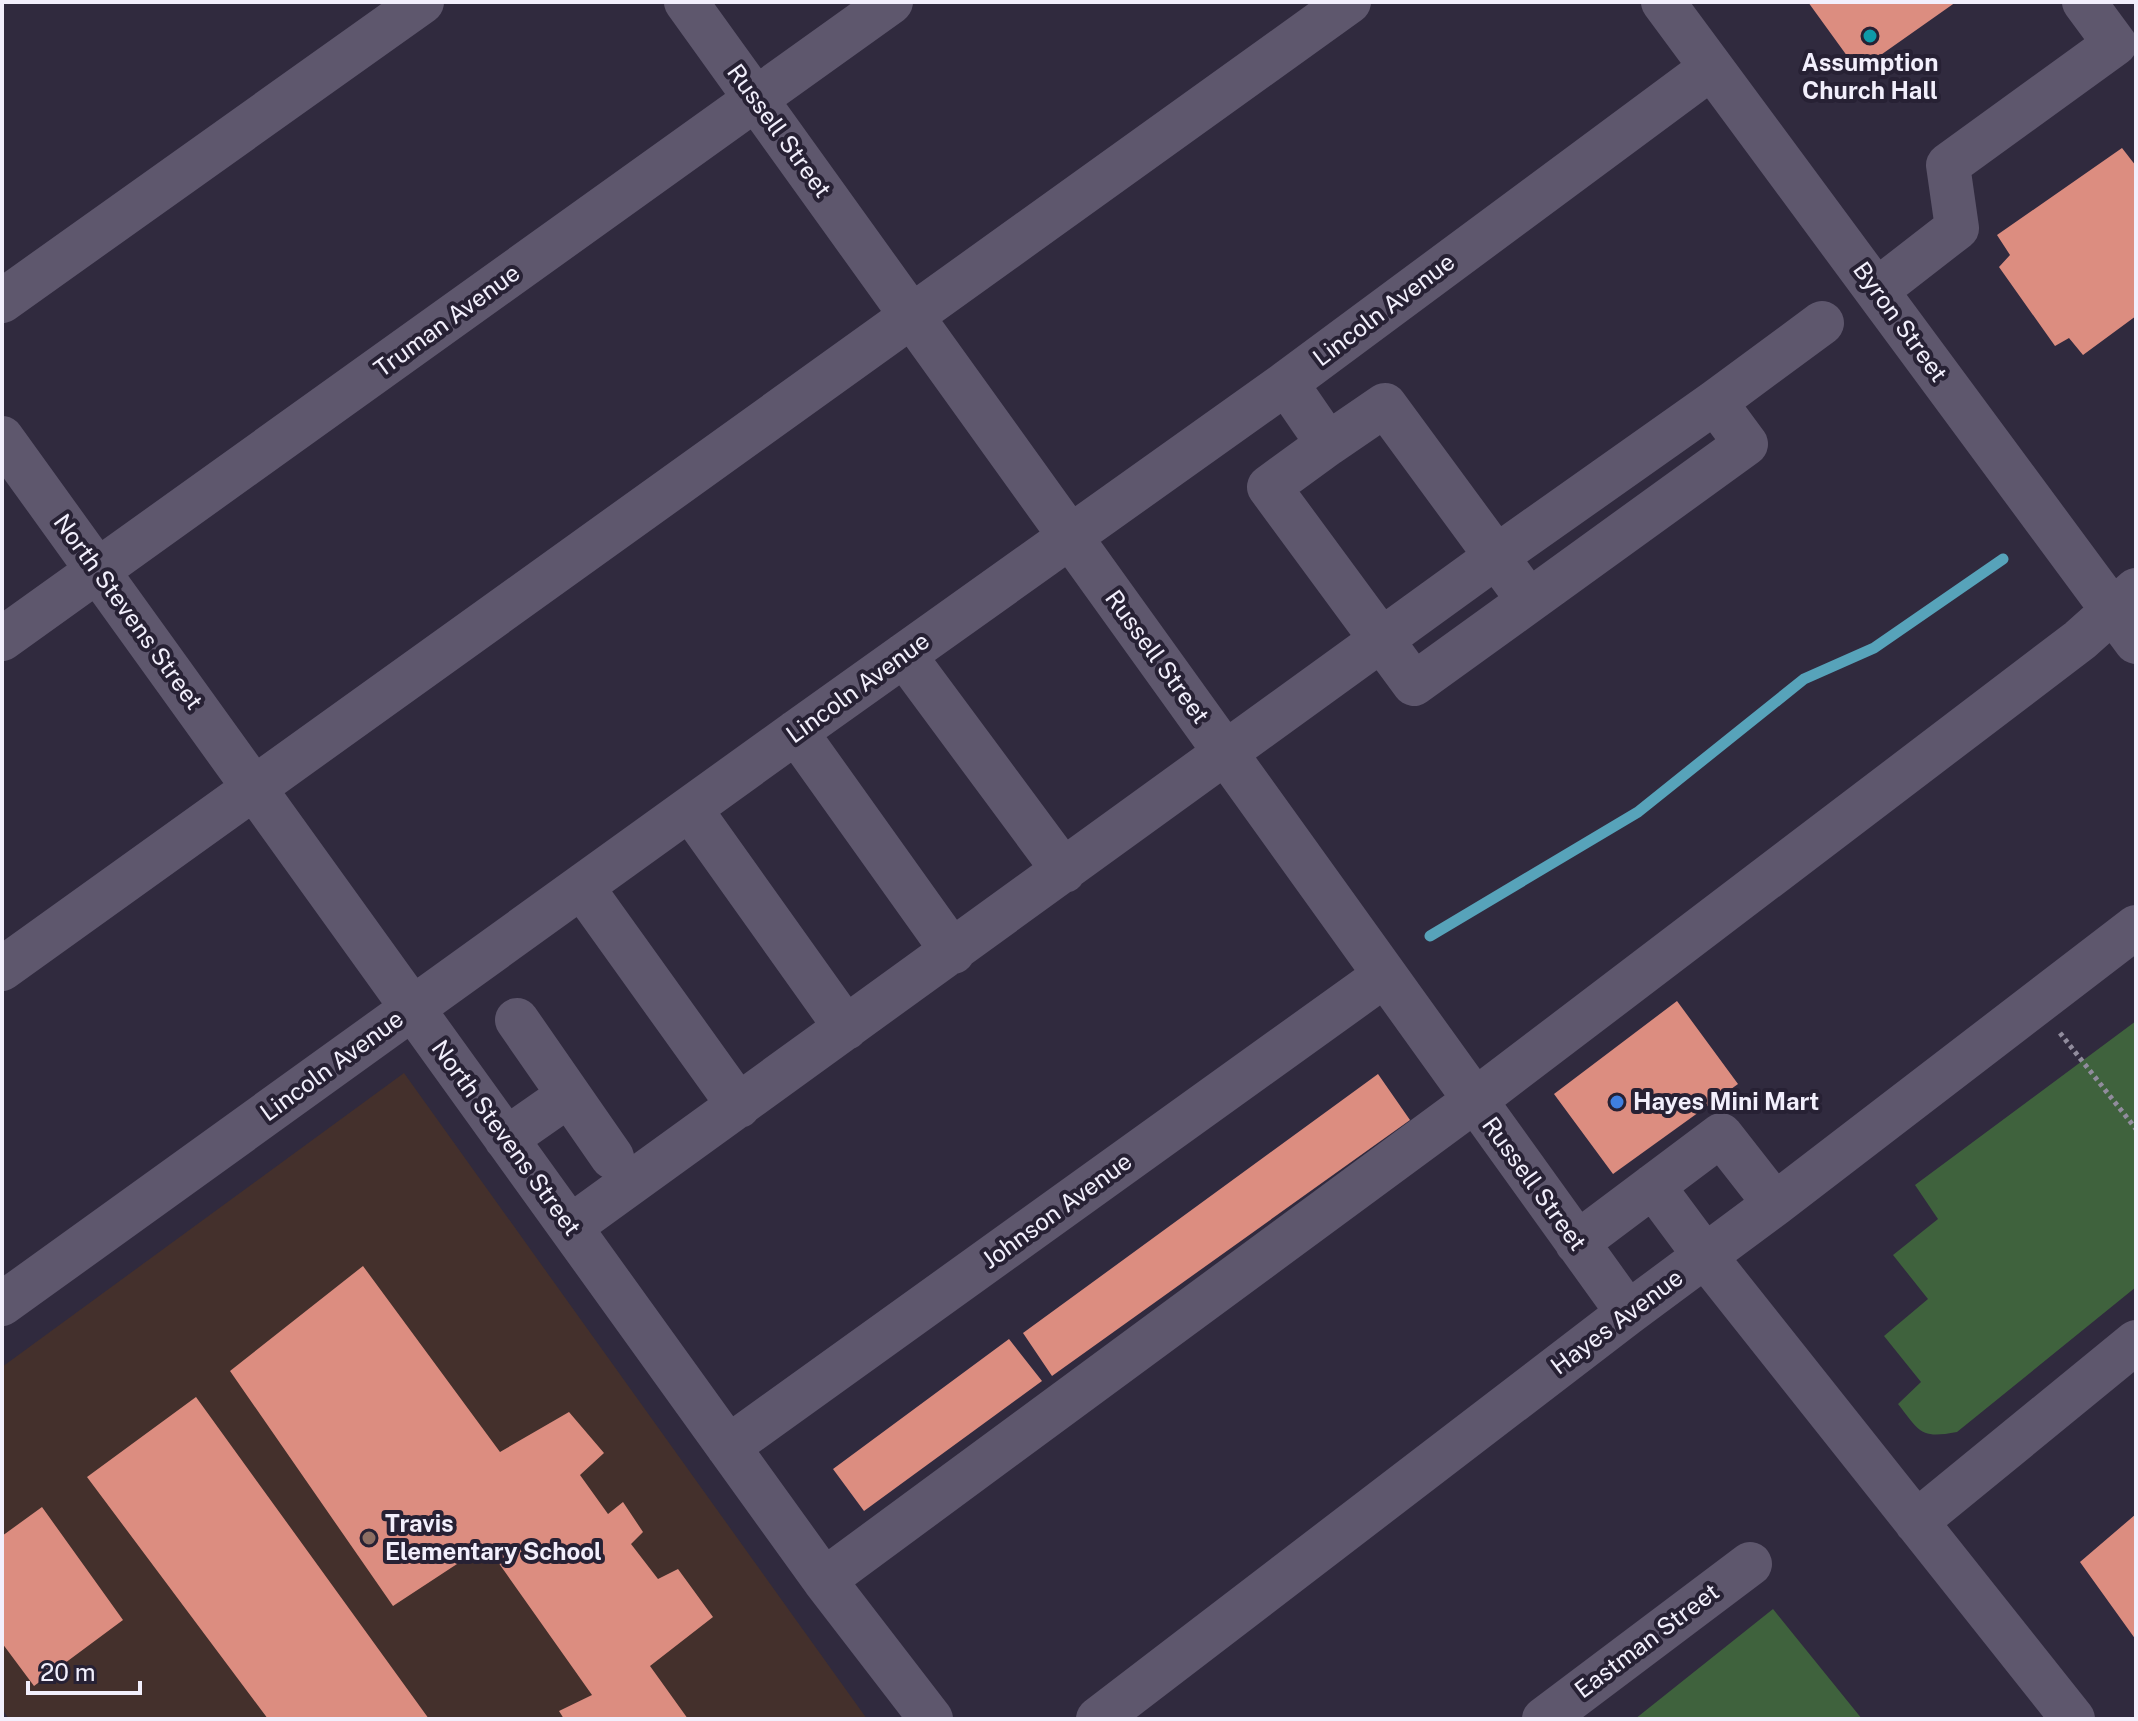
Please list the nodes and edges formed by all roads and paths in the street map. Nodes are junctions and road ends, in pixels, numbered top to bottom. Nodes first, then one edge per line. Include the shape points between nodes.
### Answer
1 (422, 2) edge
2 (686, 2) edge
3 (891, 2) edge
4 (1349, 2) edge
5 (1663, 2) edge
6 (2084, 2) edge
7 (2125, 59) edge
8 (1711, 68) junction
9 (757, 100) junction
10 (1877, 290) junction
11 (2, 301) edge
12 (912, 317) junction
13 (1822, 323) dead end
14 (1286, 383) junction
15 (1715, 402) junction
16 (2, 438) edge
17 (1328, 444) junction
18 (1070, 536) junction
19 (1497, 556) junction
20 (97, 571) junction
21 (1529, 601) junction
22 (2128, 614) edge
23 (2, 639) edge
24 (1381, 640) junction
25 (904, 655) junction
26 (796, 732) junction
27 (1226, 753) junction
28 (254, 788) junction
29 (690, 809) junction
30 (1064, 871) junction
31 (582, 887) junction
32 (2136, 927) edge
33 (953, 952) junction
34 (2, 969) edge
35 (1385, 975) junction
36 (412, 1009) junction
37 (517, 1020) dead end
38 (846, 1028) junction
39 (2057, 1029) dead end
40 (569, 1095) junction
41 (1474, 1101) junction
42 (739, 1106) junction
43 (2136, 1129) edge
44 (506, 1139) junction
45 (612, 1157) dead end
46 (1653, 1186) junction
47 (1775, 1204) junction
48 (570, 1227) junction
49 (1577, 1243) junction
50 (1705, 1256) junction
51 (2, 1304) edge
52 (1628, 1313) junction
53 (2136, 1342) edge
54 (728, 1447) junction
55 (1916, 1522) junction
56 (1750, 1564) dead end
57 (824, 1580) junction
58 (931, 1719) edge
59 (1098, 1719) edge
60 (1544, 1719) edge
61 (2073, 1719) edge

1 - 11 street
2 - 9 street, Russell Street
3 - 9 street, Truman Avenue
4 - 12 street
5 - 8 street, Byron Street
6 - 7 street
7 - 10 street via 1948,165 1957,228
8 - 10 street, Byron Street
8 - 14 street, Lincoln Avenue
9 - 12 street, Russell Street
9 - 20 street, Truman Avenue
10 - 22 street, Byron Street
12 - 18 street, Russell Street
12 - 28 street
13 - 15 street
14 - 17 street
14 - 18 street, Lincoln Avenue
15 - 19 street
15 - 21 street via 1746,444
16 - 20 street, North Stevens Street
17 - 19 street via 1385,405
17 - 24 street via 1269,487
18 - 25 street, Lincoln Avenue
18 - 27 street, Russell Street
19 - 21 street
19 - 24 street
20 - 23 street, Truman Avenue
20 - 28 street, North Stevens Street
21 - 24 street via 1414,684
22 - 41 street via 2080,640
24 - 27 street
25 - 26 street, Lincoln Avenue
25 - 30 street
26 - 29 street, Lincoln Avenue
26 - 33 street
27 - 30 street
27 - 35 street, Russell Street
28 - 34 street
28 - 36 street, North Stevens Street
29 - 31 street, Lincoln Avenue
29 - 38 street
30 - 33 street
31 - 36 street, Lincoln Avenue
31 - 42 street
32 - 47 street, Hayes Avenue
33 - 38 street
35 - 41 street, Russell Street
35 - 54 street, Johnson Avenue
36 - 44 street, North Stevens Street
36 - 51 street, Lincoln Avenue
37 - 40 street
38 - 42 street
39 - 43 path
40 - 44 street
40 - 45 street
41 - 49 street, Russell Street
41 - 57 street
42 - 48 street
44 - 48 street, North Stevens Street
46 - 47 street via 1721,1135
46 - 49 street
46 - 50 street
47 - 50 street, Hayes Avenue
48 - 54 street, North Stevens Street
49 - 52 street, Russell Street
50 - 52 street, Hayes Avenue
50 - 55 street
52 - 59 street, Hayes Avenue
53 - 55 street
54 - 57 street, North Stevens Street
55 - 61 street
56 - 60 street, Eastman Street
57 - 58 street, North Stevens Street

